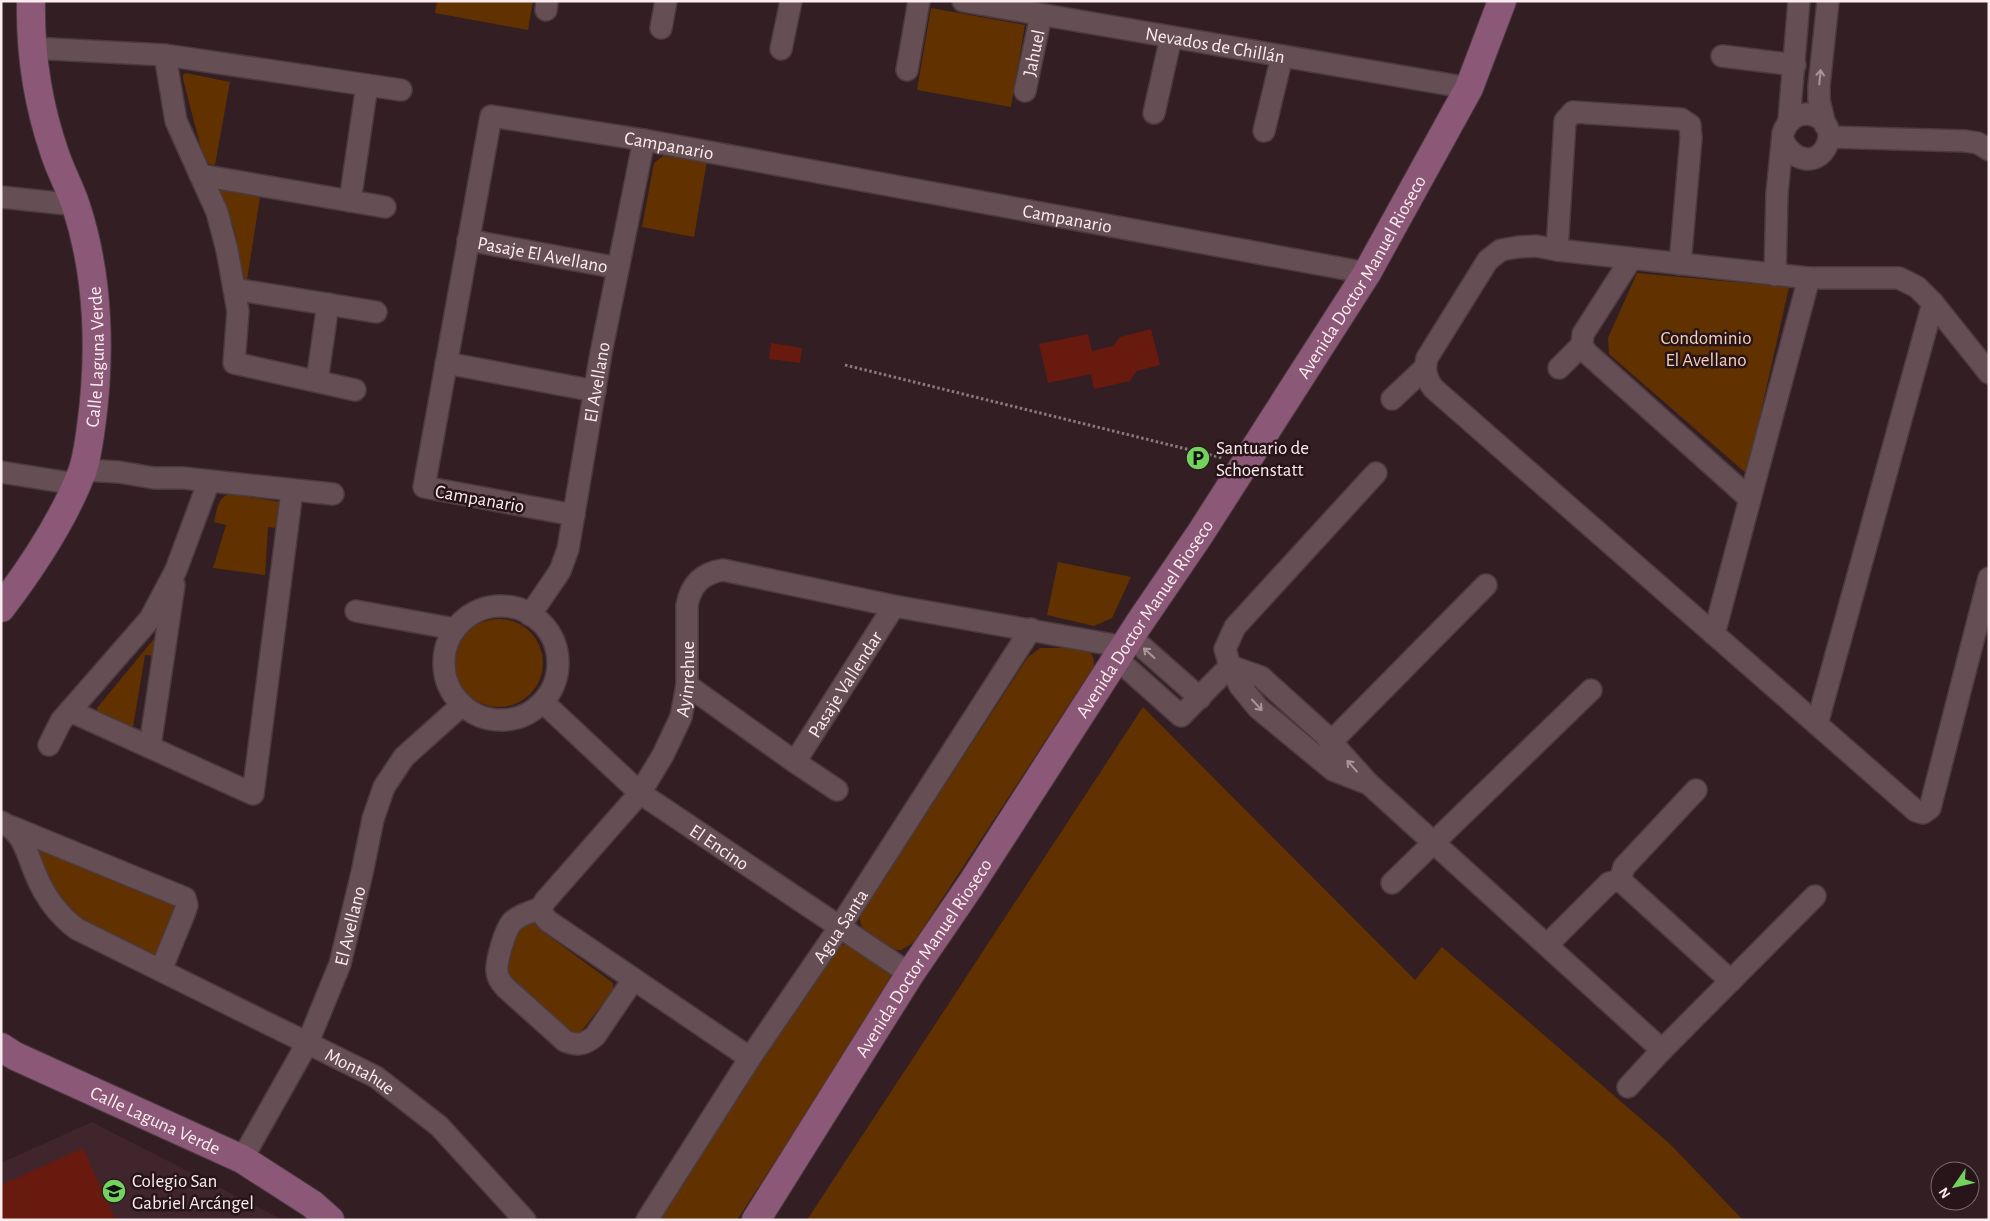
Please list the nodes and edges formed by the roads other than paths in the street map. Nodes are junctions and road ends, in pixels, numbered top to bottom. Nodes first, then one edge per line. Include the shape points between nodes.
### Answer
1 (31, 1) edge
2 (666, 1) edge
3 (791, 1) edge
4 (919, 1) edge
5 (962, 1) edge
6 (1502, 1) edge
7 (1799, 1) edge
8 (1828, 1) edge
9 (1041, 15) junction
10 (661, 28) dead end
11 (1171, 37) junction
12 (32, 48) junction
13 (781, 49) dead end
14 (165, 55) junction
15 (1282, 56) junction
16 (1722, 56) dead end
17 (1795, 65) junction
18 (907, 70) dead end
19 (367, 84) junction
20 (1469, 88) junction
21 (401, 90) dead end
22 (1025, 91) dead end
23 (1154, 113) dead end
24 (1789, 120) junction
25 (1264, 131) dead end
26 (1827, 131) junction
27 (644, 140) junction
28 (1783, 140) junction
29 (1989, 150) edge
30 (1808, 159) junction
31 (200, 174) junction
32 (1777, 193) junction
33 (1, 197) edge
34 (350, 201) junction
35 (76, 205) junction
36 (385, 207) dead end
37 (468, 240) junction
38 (1557, 250) junction
39 (1631, 258) junction
40 (1680, 264) junction
41 (618, 268) junction
42 (1367, 273) junction
43 (1775, 275) junction
44 (1808, 278) junction
45 (234, 289) junction
46 (1933, 303) junction
47 (328, 304) junction
48 (376, 312) dead end
49 (1582, 344) junction
50 (446, 363) junction
51 (1425, 368) junction
52 (1559, 368) dead end
53 (1989, 373) edge
54 (317, 381) junction
55 (355, 390) dead end
56 (595, 391) junction
57 (1392, 399) dead end
58 (1, 472) edge
59 (1376, 473) dead end
60 (80, 477) junction
61 (209, 481) junction
62 (292, 490) junction
63 (333, 494) dead end
64 (1749, 498) junction
65 (574, 515) junction
66 (176, 570) junction
67 (1989, 578) edge
68 (1486, 586) dead end
69 (894, 606) junction
70 (1, 608) edge
71 (356, 611) dead end
72 (530, 615) junction
73 (456, 629) junction
74 (1031, 629) junction
75 (1714, 634) junction
76 (1124, 647) junction
77 (1230, 666) junction
78 (687, 685) junction
79 (1591, 690) dead end
80 (543, 702) junction
81 (462, 705) junction
82 (70, 710) junction
83 (1816, 724) junction
84 (1332, 742) junction
85 (49, 745) dead end
86 (150, 746) junction
87 (795, 762) junction
88 (1369, 784) junction
89 (837, 790) dead end
90 (1696, 790) dead end
91 (640, 793) junction
92 (6, 824) edge
93 (1434, 843) junction
94 (1620, 880) junction
95 (1392, 883) dead end
96 (1815, 896) dead end
97 (541, 908) junction
98 (840, 928) junction
99 (1546, 945) junction
100 (160, 970) junction
101 (910, 974) junction
102 (633, 980) junction
103 (1731, 981) junction
104 (308, 1042) junction
105 (1, 1047) edge
106 (1662, 1050) junction
107 (750, 1058) junction
108 (1628, 1087) dead end
109 (242, 1159) junction
110 (330, 1220) edge
111 (525, 1220) edge
112 (647, 1220) edge
113 (756, 1220) edge

1 - 12 street, Calle Laguna Verde
2 - 10 street
3 - 13 street
4 - 18 street
5 - 9 street, Nevados de Chillán
6 - 20 street, Avenida Doctor Manuel Rioseco
7 - 17 street
26 -> 8 street via 1819,86
9 - 11 street, Nevados de Chillán
9 - 22 street, Jahuel
11 - 15 street, Nevados de Chillán
11 - 23 street
12 - 14 street
12 - 35 street, Calle Laguna Verde via 47,128
14 - 19 street
14 - 31 street via 176,121
15 - 20 street, Nevados de Chillán
15 - 25 street
16 - 17 street
17 - 24 street
19 - 21 street
19 - 34 street
20 - 42 street, Avenida Doctor Manuel Rioseco
24 - 26 street via 1804,113 1812,114
24 - 28 street
26 - 29 street via 1965,141 1978,143
26 - 30 street via 1827,145 1823,152
27 - 37 street, Campanario via 491,116
27 - 41 street, El Avellano
27 - 42 street, Campanario
28 - 30 street via 1792,155
28 - 32 street
30 - 32 street
31 - 34 street
31 - 45 street via 217,212
32 - 43 street
33 - 35 street
34 - 36 street
35 - 60 street, Calle Laguna Verde via 91,277 96,350 93,410
37 - 41 street, Pasaje El Avellano
37 - 50 street, Campanario
38 - 39 street
38 - 40 street via 1565,120 1573,112 1681,119 1690,125 1691,138
38 - 51 street via 1518,247 1501,250 1488,260 1427,358
39 - 40 street
39 - 49 street via 1583,334
40 - 43 street
41 - 56 street, El Avellano
42 - 76 street, Avenida Doctor Manuel Rioseco
43 - 44 street
44 - 46 street via 1899,278 1917,287
44 - 64 street
45 - 47 street
45 - 54 street via 238,311 234,363
46 - 53 street
46 - 83 street
47 - 48 street
47 - 54 street
49 - 52 street
49 - 64 street via 1588,353
50 - 56 street
50 - 65 street, Campanario via 424,487
51 - 57 street
51 - 75 street via 1433,388
54 - 55 street
56 - 65 street, El Avellano
58 - 60 street
59 - 77 street via 1235,627 1225,649
60 - 61 street via 119,472
60 - 70 street, Calle Laguna Verde via 34,563
61 - 62 street
61 - 66 street
62 - 63 street
62 - 86 street via 254,794
64 - 75 street
65 - 72 street, El Avellano via 560,571
66 - 82 street via 150,619
66 - 86 street
67 - 83 street via 1930,808 1916,811
68 - 84 street
69 - 74 street, Ayinrehue
69 - 78 street, Ayinrehue via 723,570 714,571 699,580 689,595
69 - 87 street, Pasaje Vallendar
71 - 73 street
72 - 73 street via 502,606 483,609 466,618
72 - 80 street via 550,634 556,651 558,669 553,687
73 - 81 street via 445,651 444,670 450,689
74 - 76 street, Ayinrehue
74 - 98 street, Agua Santa
75 - 83 street
76 - 77 street via 1181,716
76 - 101 street, Avenida Doctor Manuel Rioseco
77 - 84 street via 1260,677
77 -> 88 street via 1240,686 1258,708 1333,770
78 - 87 street
78 - 91 street, Ayinrehue via 681,717
79 - 93 street
80 - 81 street via 529,713 512,719 494,720 476,715
80 - 91 street, El Encino
81 - 104 street, El Avellano via 404,757 384,787 373,819 340,964
82 - 85 street
82 - 86 street
88 -> 84 street
87 - 89 street
88 - 93 street
90 - 94 street via 1624,867
91 - 97 street, Ayinrehue
91 - 98 street, El Encino
92 - 100 street, Montahue via 23,841 44,892 67,922
92 - 100 street, Montahue via 185,898 184,914
93 - 95 street
93 - 99 street
94 - 99 street via 1609,883
94 - 103 street
96 - 103 street
97 - 102 street via 548,921
97 - 102 street via 511,923 496,972 506,988 565,1041 576,1045 587,1043 595,1036
98 - 101 street, El Encino
98 - 107 street, Agua Santa
99 - 106 street
100 - 104 street, Montahue
101 - 113 street, Avenida Doctor Manuel Rioseco
102 - 107 street
103 - 106 street
104 - 109 street, El Avellano
104 - 111 street, Montahue via 376,1077 440,1126
105 - 109 street, Calle Laguna Verde
106 - 108 street
107 - 112 street, Agua Santa
109 - 110 street, Calle Laguna Verde via 312,1204

